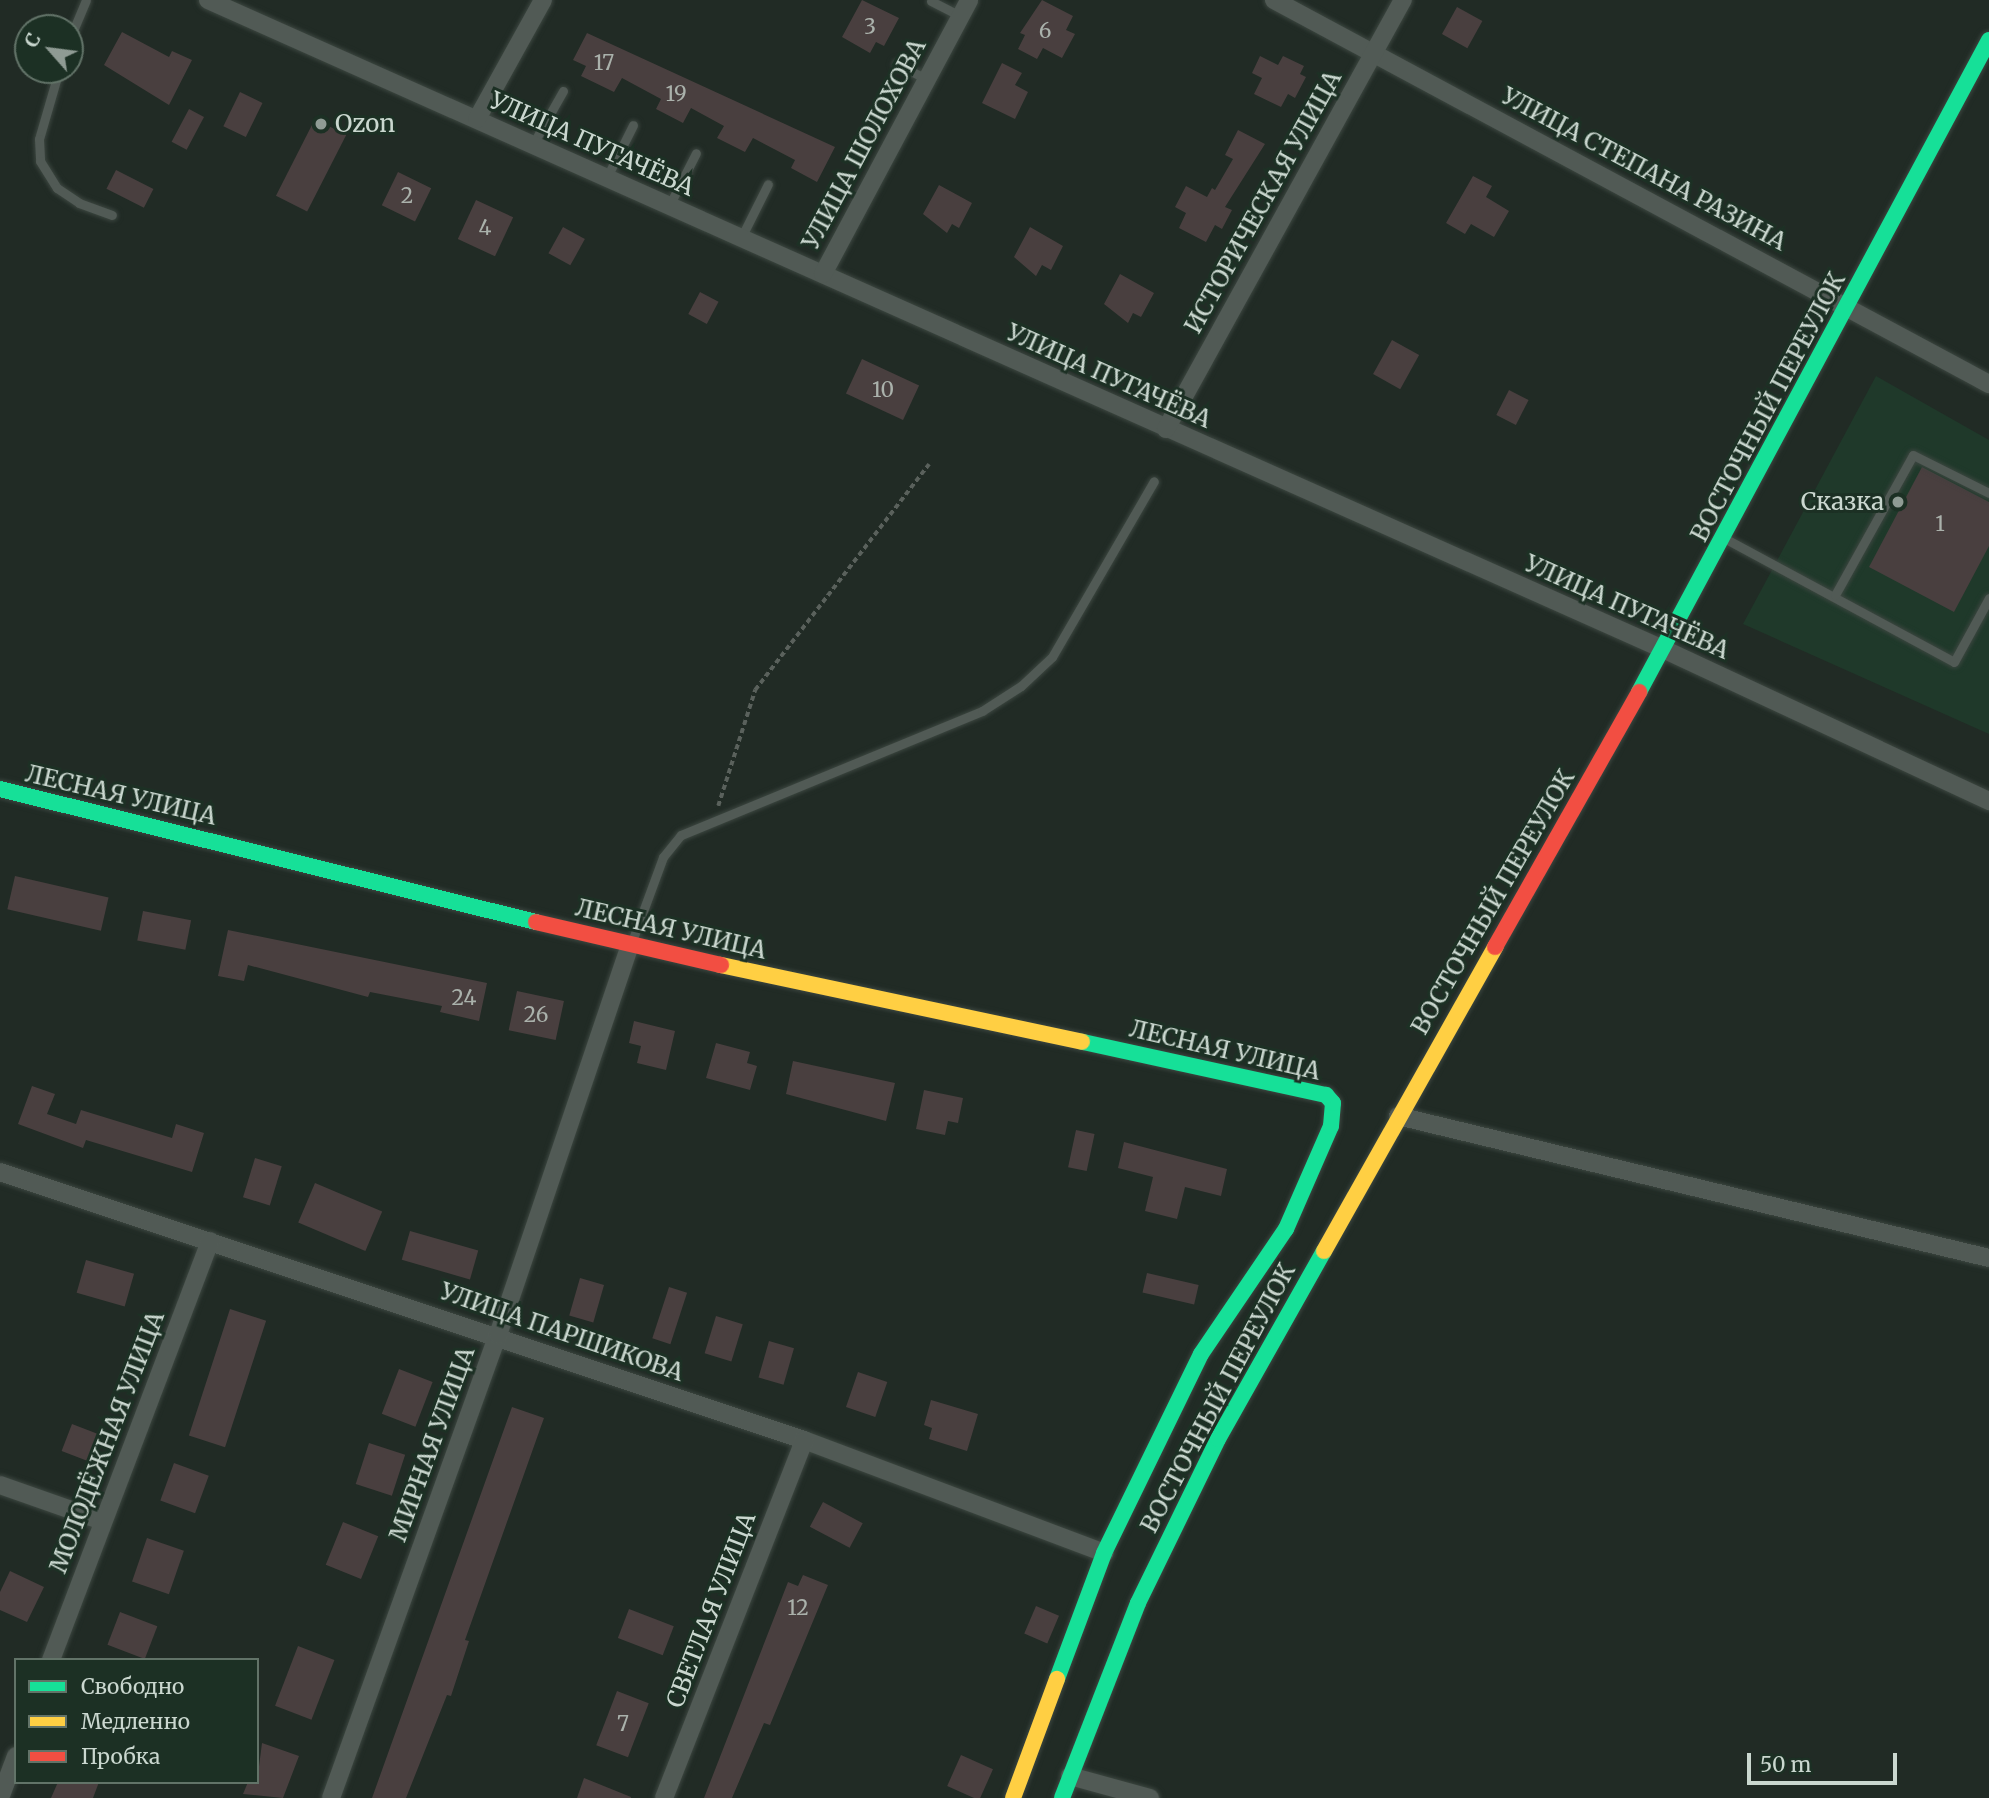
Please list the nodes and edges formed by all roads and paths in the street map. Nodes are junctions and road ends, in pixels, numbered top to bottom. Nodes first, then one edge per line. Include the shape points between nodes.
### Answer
1 (208, 0) edge
2 (543, 0) edge
3 (969, 0) edge
4 (1274, 0) edge
5 (1403, 0) edge
6 (931, 2) edge
7 (960, 16) junction
8 (1989, 40) edge
9 (1373, 55) junction
10 (897, 64) dead end
11 (926, 79) junction
12 (56, 84) edge
13 (562, 91) dead end
14 (477, 120) junction
15 (633, 125) dead end
16 (533, 144) junction
17 (696, 153) dead end
18 (607, 177) junction
19 (768, 184) dead end
20 (670, 205) junction
21 (112, 215) dead end
22 (741, 238) junction
23 (823, 274) junction
24 (1847, 307) junction
25 (1989, 384) edge
26 (1166, 429) junction
27 (929, 464) dead end
28 (1154, 481) dead end
29 (1989, 493) edge
30 (1724, 538) junction
31 (1835, 595) junction
32 (1989, 598) edge
33 (1663, 649) junction
34 (0, 789) edge
35 (1989, 802) edge
36 (713, 821) junction
37 (630, 945) junction
38 (1333, 1102) joint
39 (1398, 1116) junction
40 (0, 1172) edge
41 (210, 1241) junction
42 (1989, 1258) edge
43 (498, 1335) junction
44 (804, 1440) junction
45 (0, 1485) edge
46 (102, 1521) junction
47 (1104, 1553) junction
48 (52, 1658) edge
49 (14, 1761) edge
50 (1070, 1776) junction
51 (0, 1798) edge
52 (331, 1798) edge
53 (664, 1798) edge
54 (1013, 1798) edge
55 (1062, 1798) edge
56 (1150, 1798) edge

1 - 14 street, УЛИЦА ПУГАЧЁВА
2 - 14 street
3 - 7 street, УЛИЦА ШОЛОХОВА
4 - 9 street, УЛИЦА СТЕПАНА РАЗИНА
5 - 9 street, ИСТОРИЧЕСКАЯ УЛИЦА
6 - 7 lane
7 - 11 street, УЛИЦА ШОЛОХОВА
8 - 24 street, ВОСТОЧНЫЙ ПЕРЕУЛОК
9 - 24 street, УЛИЦА СТЕПАНА РАЗИНА via 1545,142
9 - 26 street, ИСТОРИЧЕСКАЯ УЛИЦА
10 - 11 lane
11 - 23 street, УЛИЦА ШОЛОХОВА
12 - 21 lane via 39,139 40,161 57,188 79,204
13 - 16 lane
14 - 16 street, УЛИЦА ПУГАЧЁВА
15 - 18 lane
16 - 18 street, УЛИЦА ПУГАЧЁВА
17 - 20 lane
18 - 20 street, УЛИЦА ПУГАЧЁВА
19 - 22 lane
20 - 22 street, УЛИЦА ПУГАЧЁВА
22 - 23 street, УЛИЦА ПУГАЧЁВА
23 - 26 street, УЛИЦА ПУГАЧЁВА
24 - 25 street, УЛИЦА СТЕПАНА РАЗИНА
24 - 30 street, ВОСТОЧНЫЙ ПЕРЕУЛОК
26 - 33 street, УЛИЦА ПУГАЧЁВА
27 - 36 path via 755,690
28 - 36 lane via 1052,657 1021,686 982,711
29 - 31 lane via 1913,455
30 - 31 lane
30 - 33 street, ВОСТОЧНЫЙ ПЕРЕУЛОК
31 - 32 lane via 1954,662
33 - 35 street, УЛИЦА ПУГАЧЁВА
33 - 39 street, ВОСТОЧНЫЙ ПЕРЕУЛОК
34 - 37 street, ЛЕСНАЯ УЛИЦА
36 - 37 lane via 670,844
37 - 38 street, ЛЕСНАЯ УЛИЦА via 1314,1091
37 - 43 street, МИРНАЯ УЛИЦА
38 - 47 street, ВОСТОЧНЫЙ ПЕРЕУЛОК via 1331,1126 1286,1228 1202,1354
39 - 42 street
39 - 50 street, ВОСТОЧНЫЙ ПЕРЕУЛОК via 1218,1439 1138,1603
40 - 41 street, УЛИЦА ПАРШИКОВА
41 - 43 street, УЛИЦА ПАРШИКОВА
41 - 46 street, МОЛОДЁЖНАЯ УЛИЦА
43 - 44 street, УЛИЦА ПАРШИКОВА
43 - 52 street, МИРНАЯ УЛИЦА
44 - 47 street, УЛИЦА ПАРШИКОВА
44 - 53 street, СВЕТЛАЯ УЛИЦА
45 - 46 street
46 - 48 street, МОЛОДЁЖНАЯ УЛИЦА
47 - 54 street, ВОСТОЧНЫЙ ПЕРЕУЛОК
49 - 51 street
50 - 55 street, ВОСТОЧНЫЙ ПЕРЕУЛОК
50 - 56 street

